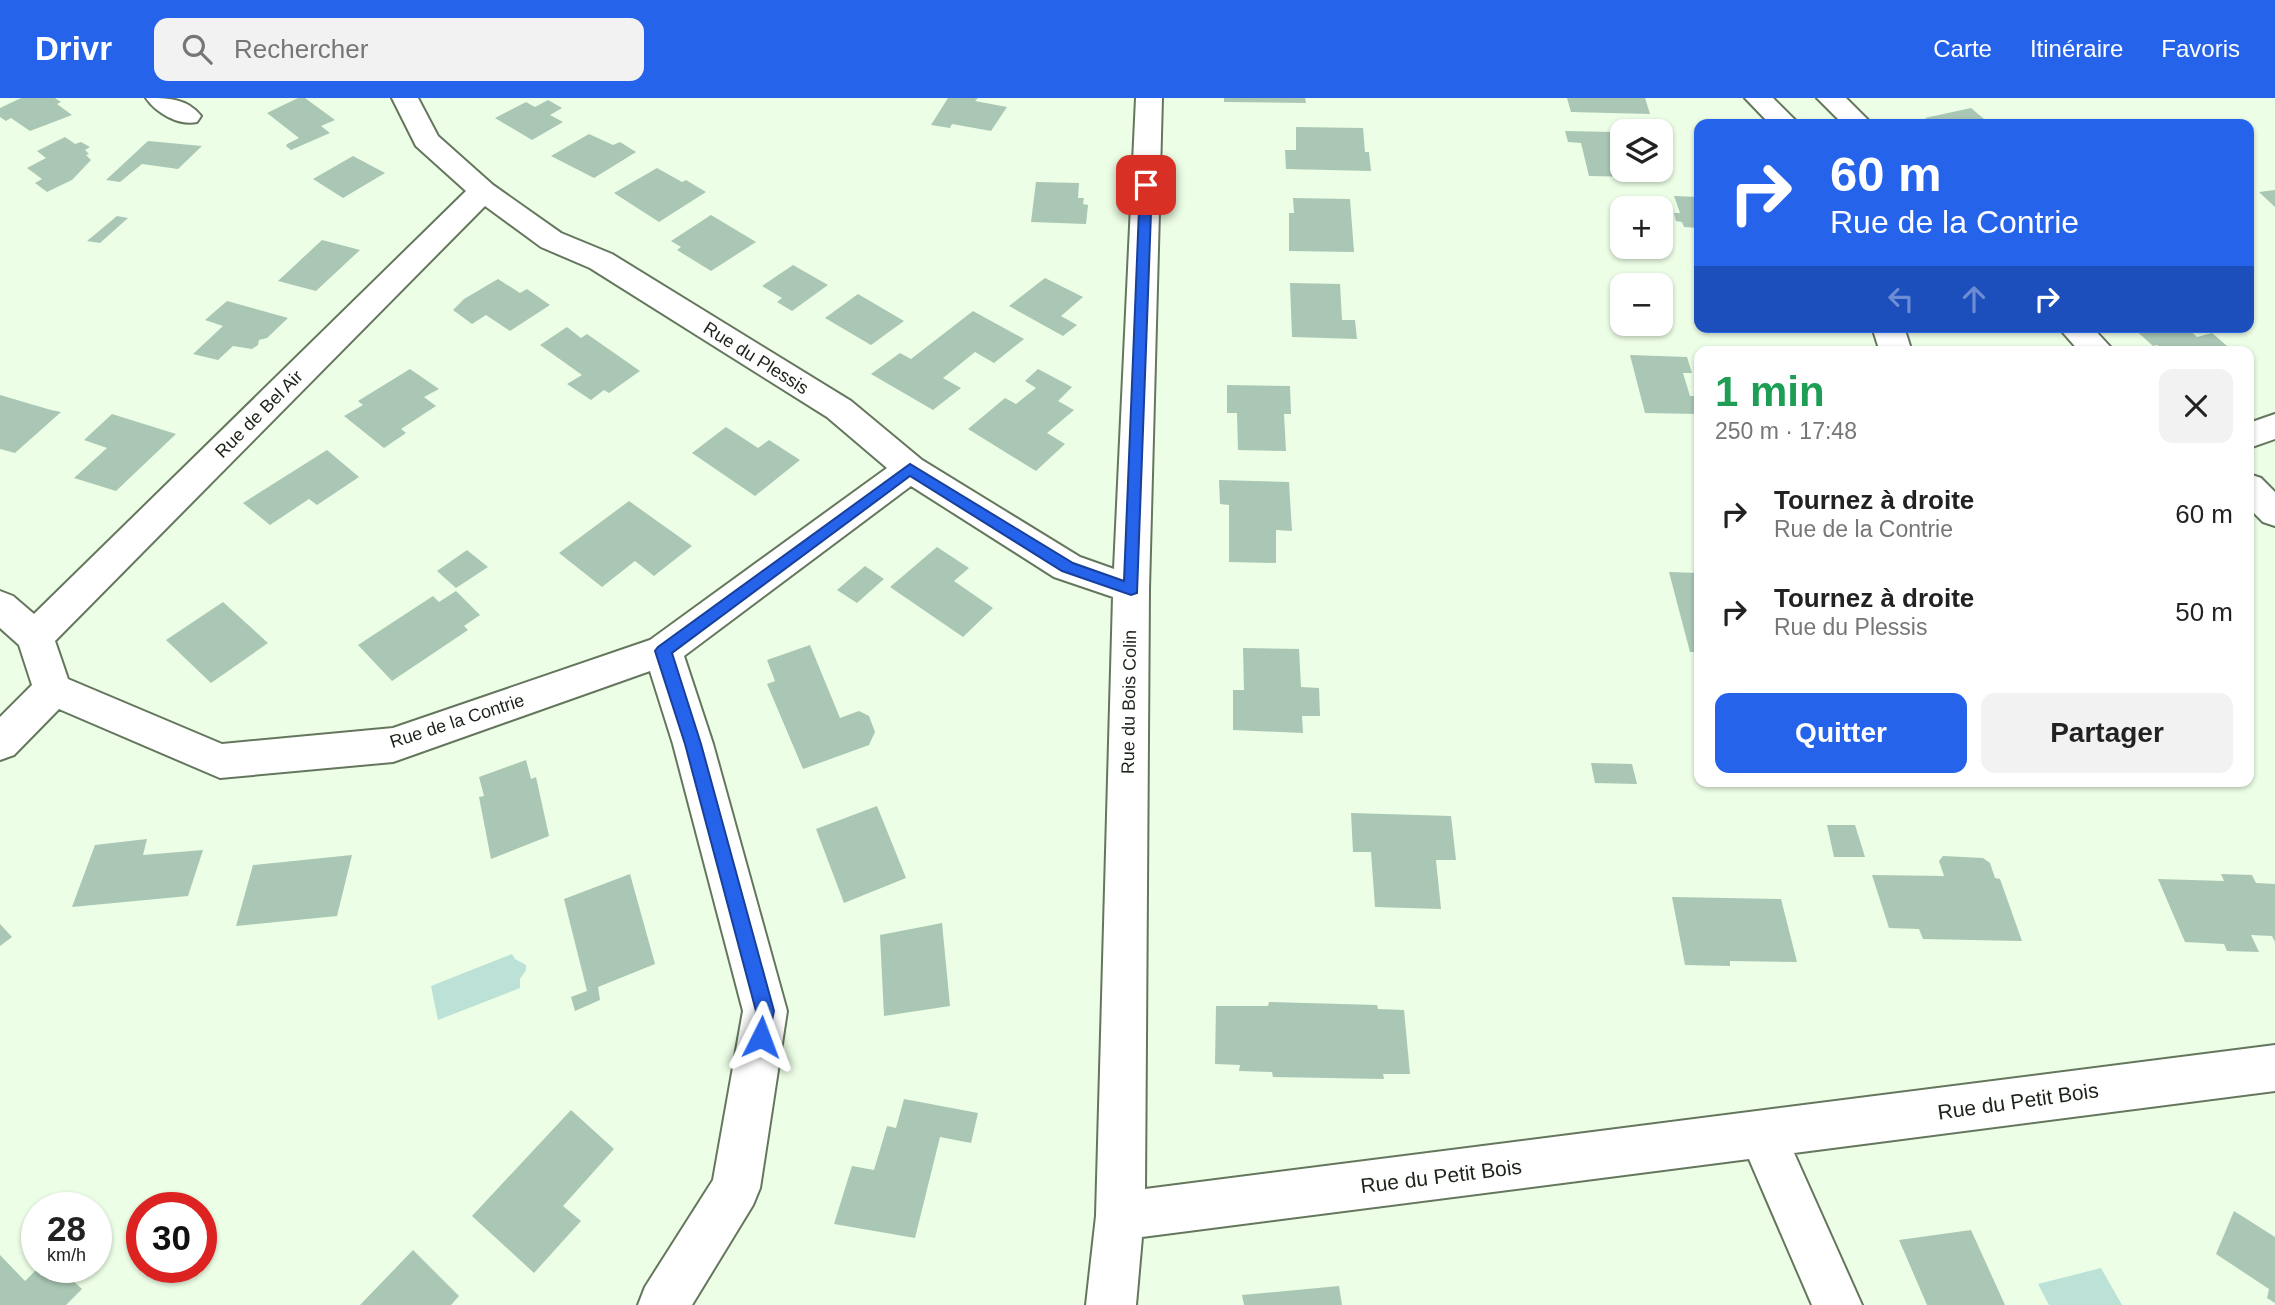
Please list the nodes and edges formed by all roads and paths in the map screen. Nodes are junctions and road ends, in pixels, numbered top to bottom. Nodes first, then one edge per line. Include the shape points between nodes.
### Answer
1 (159, 98) edge
2 (405, 98) edge
3 (1758, 98) edge
4 (1829, 98) edge
5 (1144, 100) edge
6 (187, 116) dead end
7 (1780, 119) edge
8 (1852, 119) edge
9 (483, 191) junction
10 (2079, 333) edge
11 (2093, 346) edge
12 (2275, 426) edge
13 (2254, 434) edge
14 (910, 469) junction
15 (2254, 493) edge
16 (2275, 513) edge
17 (1131, 589) junction
18 (0, 606) edge
19 (35, 637) junction
20 (663, 651) junction
21 (53, 689) junction
22 (0, 743) edge
23 (2275, 1068) edge
24 (1762, 1135) junction
25 (1120, 1216) junction
26 (663, 1305) edge
27 (1111, 1305) edge
28 (1837, 1305) edge

1 - 6 street
2 - 9 street, Rue du Plessis via 426,140
3 - 7 street
4 - 8 street
5 - 17 street, Rue du Bois Colin
9 - 14 street, Rue du Plessis via 551,240 601,261 839,410
9 - 19 street, Rue de Bel Air
10 - 11 street
12 - 13 street
14 - 17 street, Rue du Plessis via 1067,567
14 - 20 street, Rue de la Contrie
15 - 16 street
17 - 25 street, Rue du Bois Colin
18 - 19 street
19 - 21 street
20 - 21 street, Rue de la Contrie via 393,745 220,761
20 - 26 street via 693,744 765,1011 736,1188
21 - 22 street
23 - 24 street, Rue du Petit Bois
24 - 25 street, Rue du Petit Bois
24 - 28 street
25 - 27 street, Rue du Bois Colin

